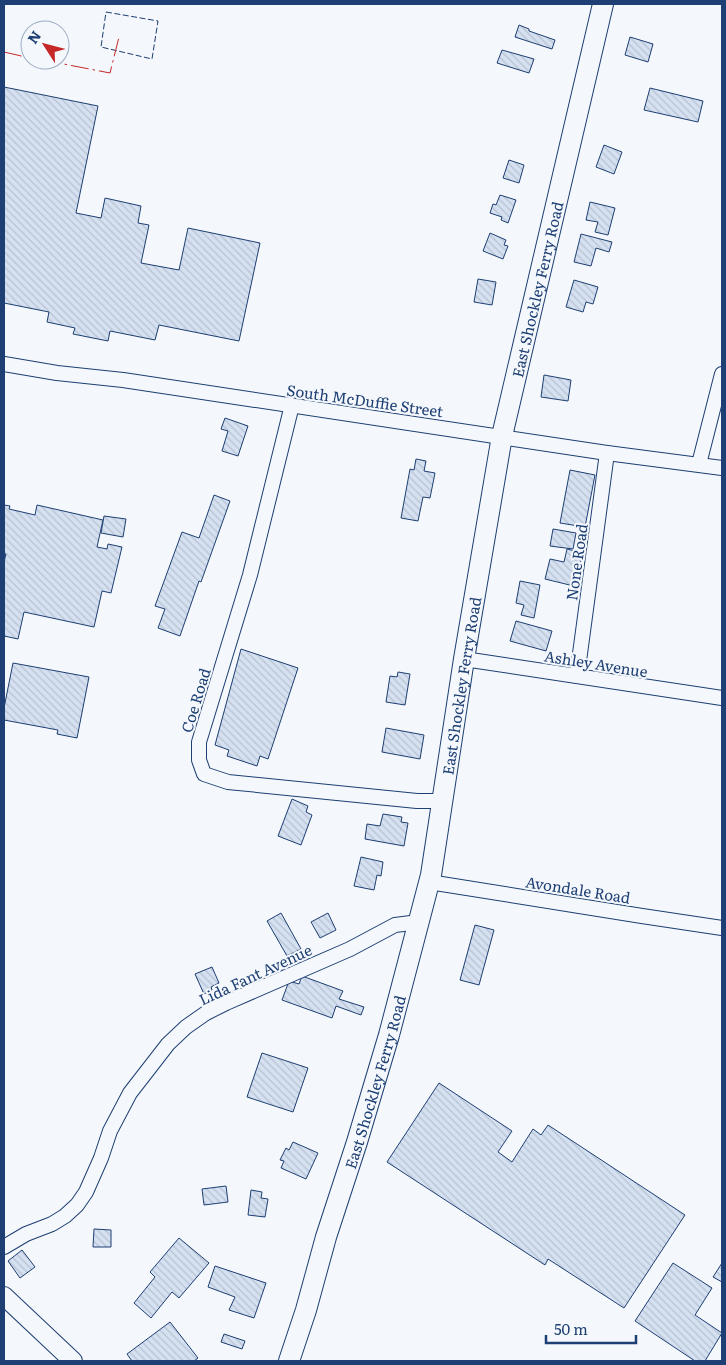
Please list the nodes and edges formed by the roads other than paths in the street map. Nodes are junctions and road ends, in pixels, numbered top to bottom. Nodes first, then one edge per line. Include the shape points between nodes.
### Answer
1 (603, 4) edge
2 (4, 364) edge
3 (722, 374) edge
4 (292, 405) junction
5 (502, 436) junction
6 (608, 453) junction
7 (699, 464) junction
8 (722, 468) edge
9 (464, 659) junction
10 (577, 676) junction
11 (722, 698) edge
12 (441, 801) junction
13 (429, 882) junction
14 (419, 922) junction
15 (722, 928) edge
16 (4, 1247) edge
17 (4, 1296) edge
18 (73, 1361) edge
19 (289, 1361) edge

1 - 5 highway, East Shockley Ferry Road
2 - 4 street, South McDuffie Street
3 - 7 street
4 - 5 street, South McDuffie Street
4 - 12 street, Coe Road via 250,575 199,742 198,760 204,774 228,782
5 - 6 street, South McDuffie Street
5 - 9 highway, East Shockley Ferry Road
6 - 7 street, South McDuffie Street
6 - 10 street, None Road
7 - 8 street, South McDuffie Street
9 - 10 street, Ashley Avenue
9 - 12 highway, East Shockley Ferry Road
10 - 11 street, Ashley Avenue
12 - 13 highway, East Shockley Ferry Road
13 - 14 highway, East Shockley Ferry Road
13 - 15 street, Avondale Road
14 - 16 street, Lida Fant Avenue via 395,925 350,949 226,1003 186,1027 168,1044 130,1094 110,1131 86,1192 77,1205 52,1224
14 - 19 highway, East Shockley Ferry Road via 360,1133
17 - 18 main road

